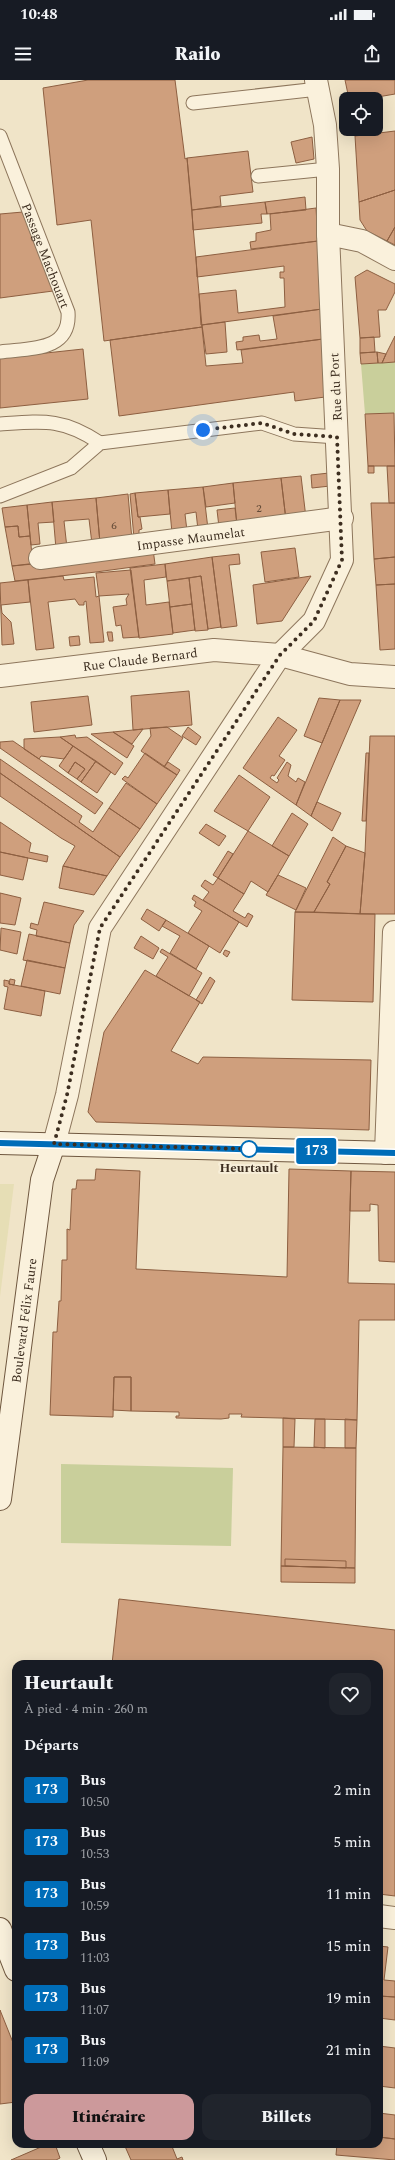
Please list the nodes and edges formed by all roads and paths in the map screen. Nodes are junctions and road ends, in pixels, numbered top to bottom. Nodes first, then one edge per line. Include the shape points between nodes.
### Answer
1 (317, 84) edge
2 (193, 103) dead end
3 (0, 136) edge
4 (328, 169) junction
5 (258, 176) dead end
6 (328, 234) junction
7 (395, 259) edge
8 (0, 352) edge
9 (0, 424) edge
10 (337, 437) junction
11 (100, 443) junction
12 (0, 496) edge
13 (342, 518) junction
14 (40, 558) dead end
15 (280, 655) junction
16 (0, 676) edge
17 (395, 677) edge
18 (394, 932) edge
19 (0, 1143) edge
20 (54, 1144) junction
21 (391, 1153) edge
22 (0, 1499) edge
23 (383, 1916) edge
24 (395, 1918) edge
25 (8, 1939) edge
26 (12, 1954) edge
27 (90, 2148) edge
28 (95, 2160) edge

1 - 2 lane
1 - 4 street, Rue du Port via 325,125
3 - 8 lane, Passage Machouart via 68,312 69,321 60,340 50,345
4 - 5 lane
4 - 6 street, Rue du Port
6 - 7 street via 362,242
6 - 10 street, Rue du Port
9 - 11 lane via 48,421 81,431
10 - 11 lane via 294,434 262,423
10 - 13 street, Rue du Port
11 - 12 lane via 71,468
13 - 14 street, Impasse Maumelat
13 - 15 street, Rue du Port via 342,560 314,621
15 - 16 street, Rue Claude Bernard via 214,650
15 - 17 street, Rue Claude Bernard via 350,674
15 - 20 street, Rue du Port via 100,928 67,1095
18 - 21 street
19 - 20 street
20 - 21 street
20 - 22 street, Boulevard Félix Faure via 42,1180
23 - 24 street
25 - 26 street
27 - 28 street

